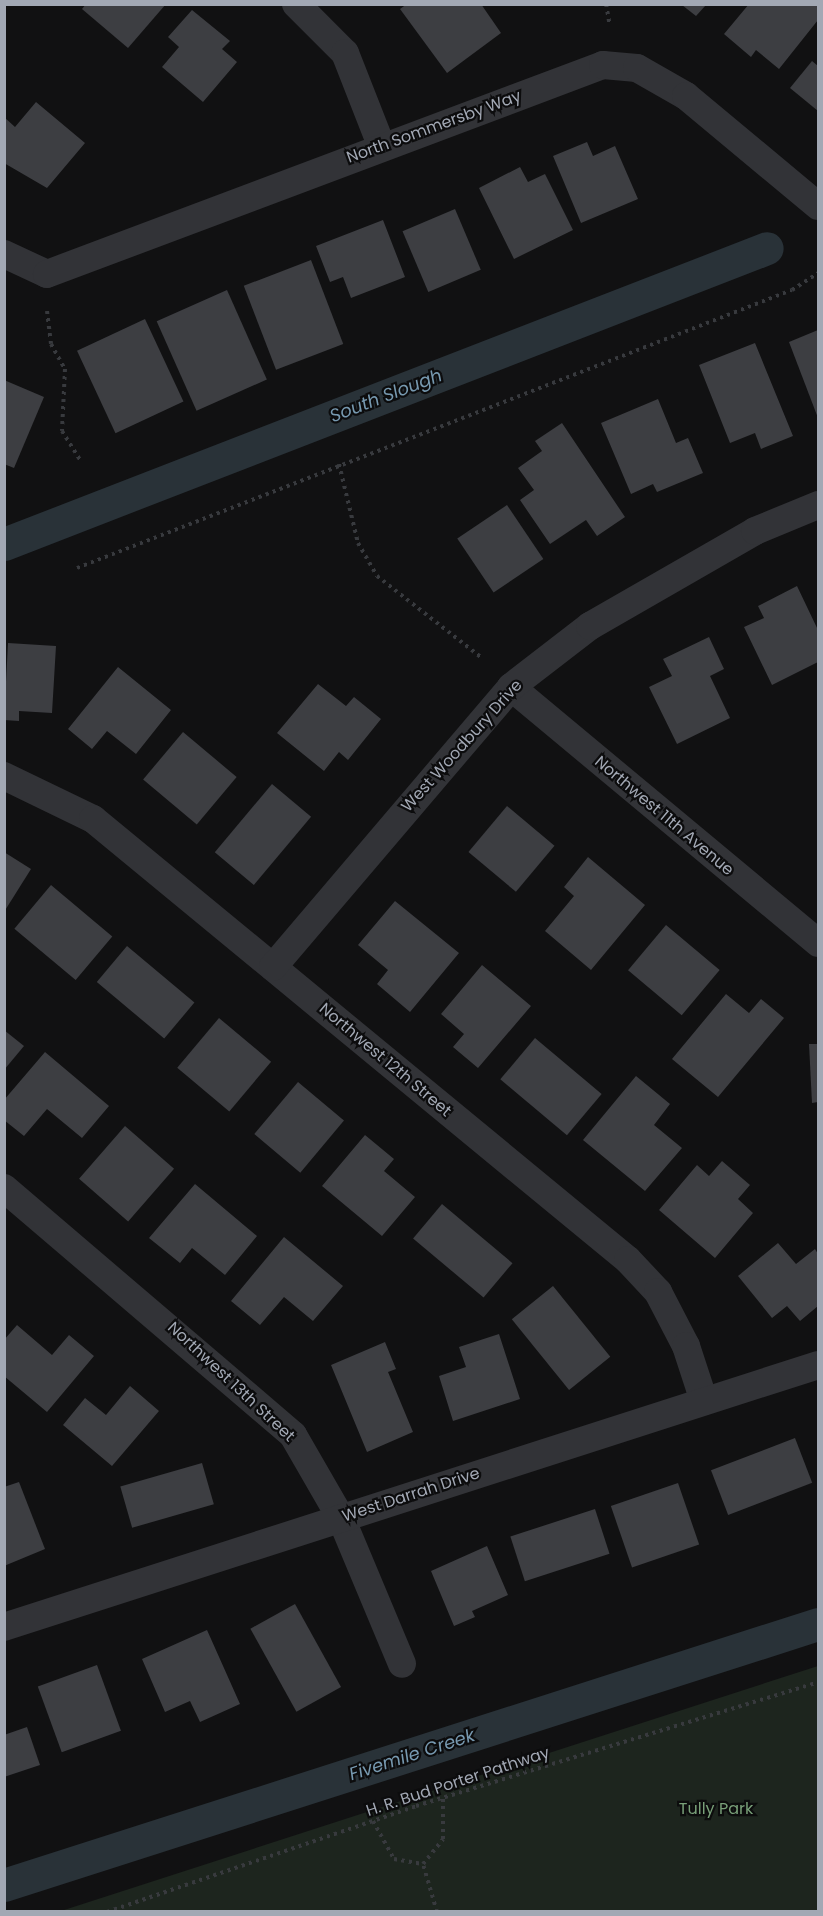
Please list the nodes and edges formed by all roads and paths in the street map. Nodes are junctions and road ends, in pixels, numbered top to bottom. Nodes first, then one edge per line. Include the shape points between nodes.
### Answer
1 (296, 4) edge
2 (606, 4) edge
3 (610, 26) dead end
4 (381, 145) junction
5 (819, 206) edge
6 (12, 259) edge
7 (819, 273) edge
8 (47, 311) dead end
9 (81, 462) dead end
10 (339, 464) junction
11 (819, 505) edge
12 (77, 567) dead end
13 (482, 658) dead end
14 (511, 687) junction
15 (4, 776) edge
16 (819, 943) edge
17 (273, 968) junction
18 (4, 1188) edge
19 (819, 1365) edge
20 (704, 1401) junction
21 (341, 1518) junction
22 (4, 1626) edge
23 (402, 1664) dead end
24 (819, 1682) edge
25 (443, 1798) junction
26 (373, 1821) junction
27 (423, 1864) junction
28 (107, 1911) edge
29 (438, 1911) edge

1 - 4 street via 345,53
2 - 3 path
4 - 5 street, North Sommersby Way via 603,64 637,68 686,96
4 - 6 street, North Sommersby Way via 47,274
7 - 10 path via 792,290
8 - 9 path via 51,344 65,369 62,431
10 - 12 path
10 - 13 path via 358,543 377,576
11 - 14 street, West Woodbury Drive via 755,531 590,626
14 - 16 street, Northwest 11th Avenue
14 - 17 street, West Woodbury Drive
15 - 17 street, Northwest 12th Street via 93,819
17 - 20 street, Northwest 12th Street via 628,1260 658,1292 686,1346
18 - 21 street, Northwest 13th Street via 293,1435
19 - 20 street, West Darrah Drive
20 - 21 street, West Darrah Drive
21 - 22 street, West Darrah Drive
21 - 23 street, Northwest 13th Street
24 - 25 path, H. R. Bud Porter Pathway
25 - 26 path, H. R. Bud Porter Pathway
25 - 27 path via 443,1839
26 - 27 path via 394,1859
26 - 28 path, H. R. Bud Porter Pathway
27 - 29 path

